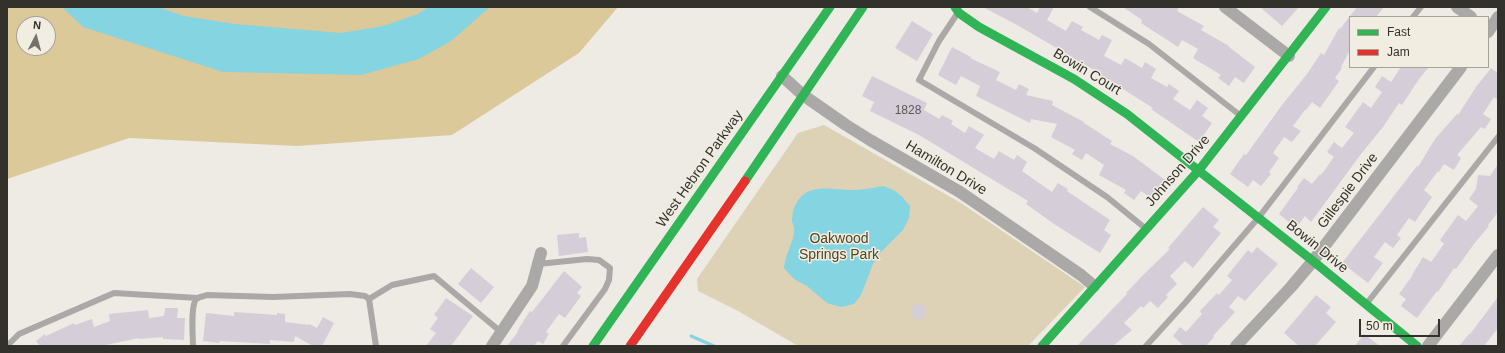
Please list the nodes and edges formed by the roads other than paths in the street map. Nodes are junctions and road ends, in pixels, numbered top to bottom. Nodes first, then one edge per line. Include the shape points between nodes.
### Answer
1 (830, 7) edge
2 (863, 7) edge
3 (1090, 7) edge
4 (1225, 7) edge
5 (1326, 7) edge
6 (1421, 7) edge
7 (1457, 7) edge
8 (957, 10) edge
9 (1414, 16) edge
10 (1470, 16) edge
11 (1498, 17) edge
12 (1491, 32) edge
13 (1290, 56) junction
14 (1373, 68) edge
15 (1460, 68) edge
16 (782, 76) junction
17 (803, 95) junction
18 (1242, 116) junction
19 (1498, 136) edge
20 (1199, 170) junction
21 (1259, 218) junction
22 (1146, 229) junction
23 (1498, 255) edge
24 (539, 259) joint
25 (1313, 261) junction
26 (1094, 286) junction
27 (198, 298) junction
28 (369, 299) junction
29 (1366, 304) junction
30 (502, 332) junction
31 (7, 346) edge
32 (193, 346) edge
33 (376, 346) edge
34 (492, 346) edge
35 (564, 346) edge
36 (593, 346) edge
37 (630, 346) edge
38 (1042, 346) edge
39 (1146, 346) edge
40 (1236, 346) edge
41 (1417, 346) edge
42 (1428, 346) edge

1 - 16 street, West Hebron Parkway
2 - 17 street
3 - 18 lane via 1149,44
4 - 13 street
5 - 13 street, Johnson Drive
6 - 9 lane
7 - 10 street
8 - 20 street, Bowin Court via 978,27 1074,79 1114,105
8 - 22 lane via 919,80 1034,148 1107,197
11 - 12 street
13 - 18 street, Johnson Drive
14 - 21 lane
15 - 25 street, Gillespie Drive
16 - 17 street, Hamilton Drive
16 - 36 street, West Hebron Parkway
17 - 26 street, Hamilton Drive via 870,140 960,192
17 - 37 street
18 - 20 street, Johnson Drive
19 - 29 lane
20 - 21 street, Bowin Drive
20 - 22 street, Johnson Drive
21 - 25 street, Bowin Drive
21 - 39 lane
22 - 26 street, Johnson Drive
23 - 42 street
24 - 30 street via 532,286
24 - 35 lane via 599,260 610,268 605,289
25 - 29 street, Bowin Drive
25 - 40 street, Gillespie Drive
26 - 38 street, Johnson Drive
27 - 28 lane via 207,295 273,297 350,294
27 - 31 lane via 114,293 19,334
27 - 32 lane via 194,302
28 - 30 lane via 392,285 434,276
28 - 33 lane
29 - 41 street, Bowin Drive
30 - 34 street

